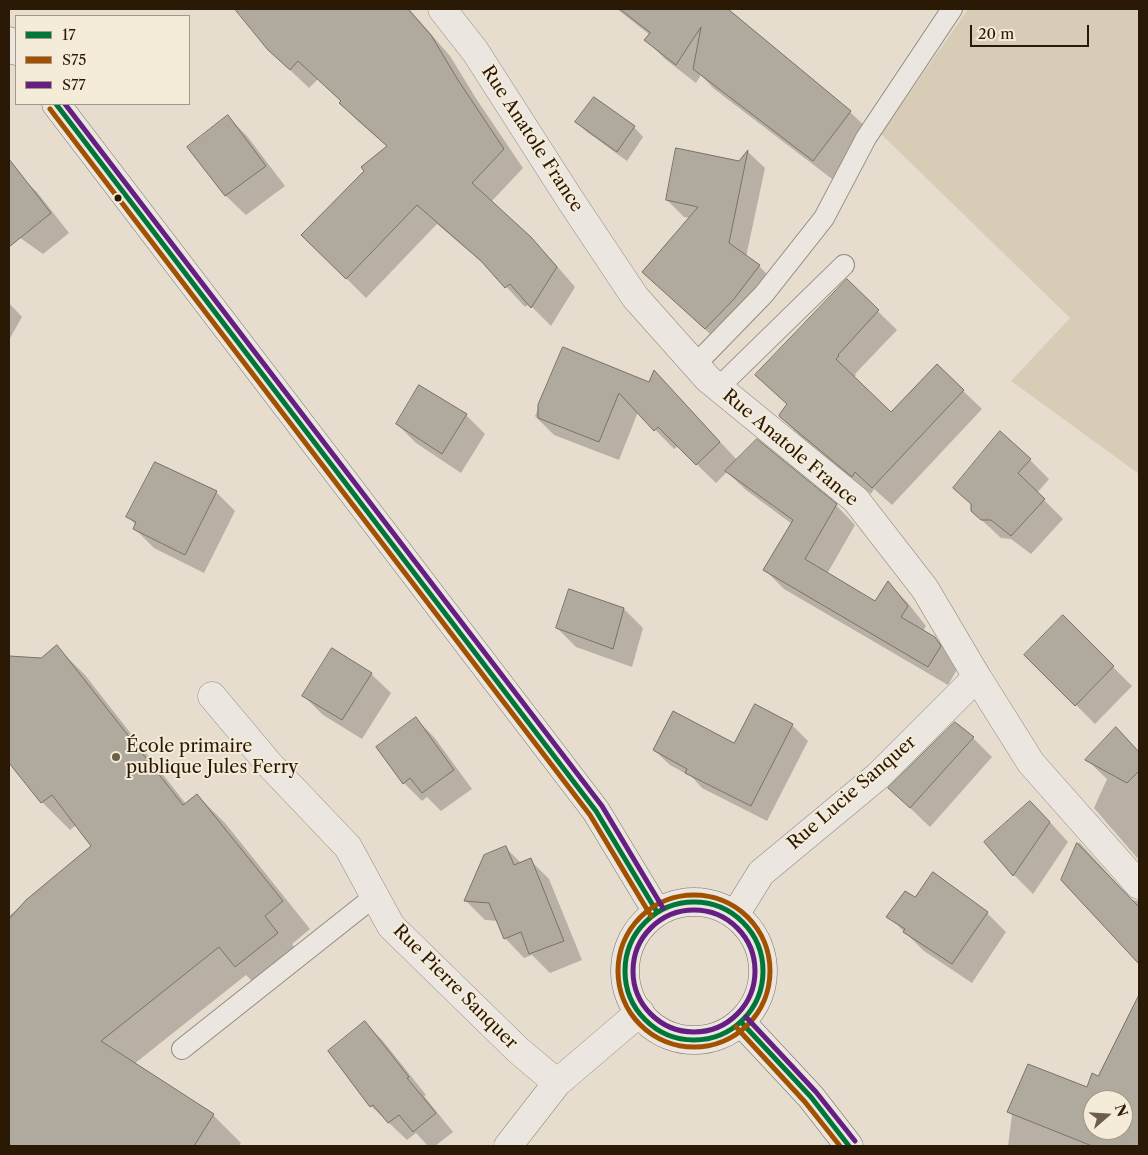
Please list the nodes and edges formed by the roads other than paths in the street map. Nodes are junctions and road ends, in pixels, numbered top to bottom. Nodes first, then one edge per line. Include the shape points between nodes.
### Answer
1 (442, 9) edge
2 (952, 9) edge
3 (57, 105) edge
4 (844, 265) dead end
5 (695, 365) junction
6 (718, 388) junction
7 (977, 677) junction
8 (212, 696) dead end
9 (1139, 885) edge
10 (375, 896) junction
11 (657, 912) junction
12 (735, 915) junction
13 (640, 1012) junction
14 (741, 1022) junction
15 (182, 1050) dead end
16 (557, 1083) junction
17 (508, 1146) edge
18 (849, 1146) edge

1 - 5 street, Rue Anatole France via 475,51 636,297
2 - 5 lane via 866,138 824,218 764,294
3 - 11 street via 596,811
4 - 6 lane
5 - 6 street, Rue Anatole France
6 - 7 street, Rue Anatole France via 856,500 925,589
7 - 9 street, Rue Anatole France via 1031,762
7 - 12 street, Rue Lucie Sanquer via 878,776 761,873
8 - 10 street, Rue Pierre Sanquer via 269,764 348,847
10 - 15 lane
10 - 16 street, Rue Pierre Sanquer via 391,926 518,1050
11 - 12 street via 683,902 710,903
11 - 13 street via 635,934 624,964 628,995
12 - 14 street via 752,932 761,955 763,980 756,1003
13 - 14 street via 645,1021 662,1033 683,1040 704,1040 724,1034
13 - 16 street
14 - 18 street via 812,1097
16 - 17 street

